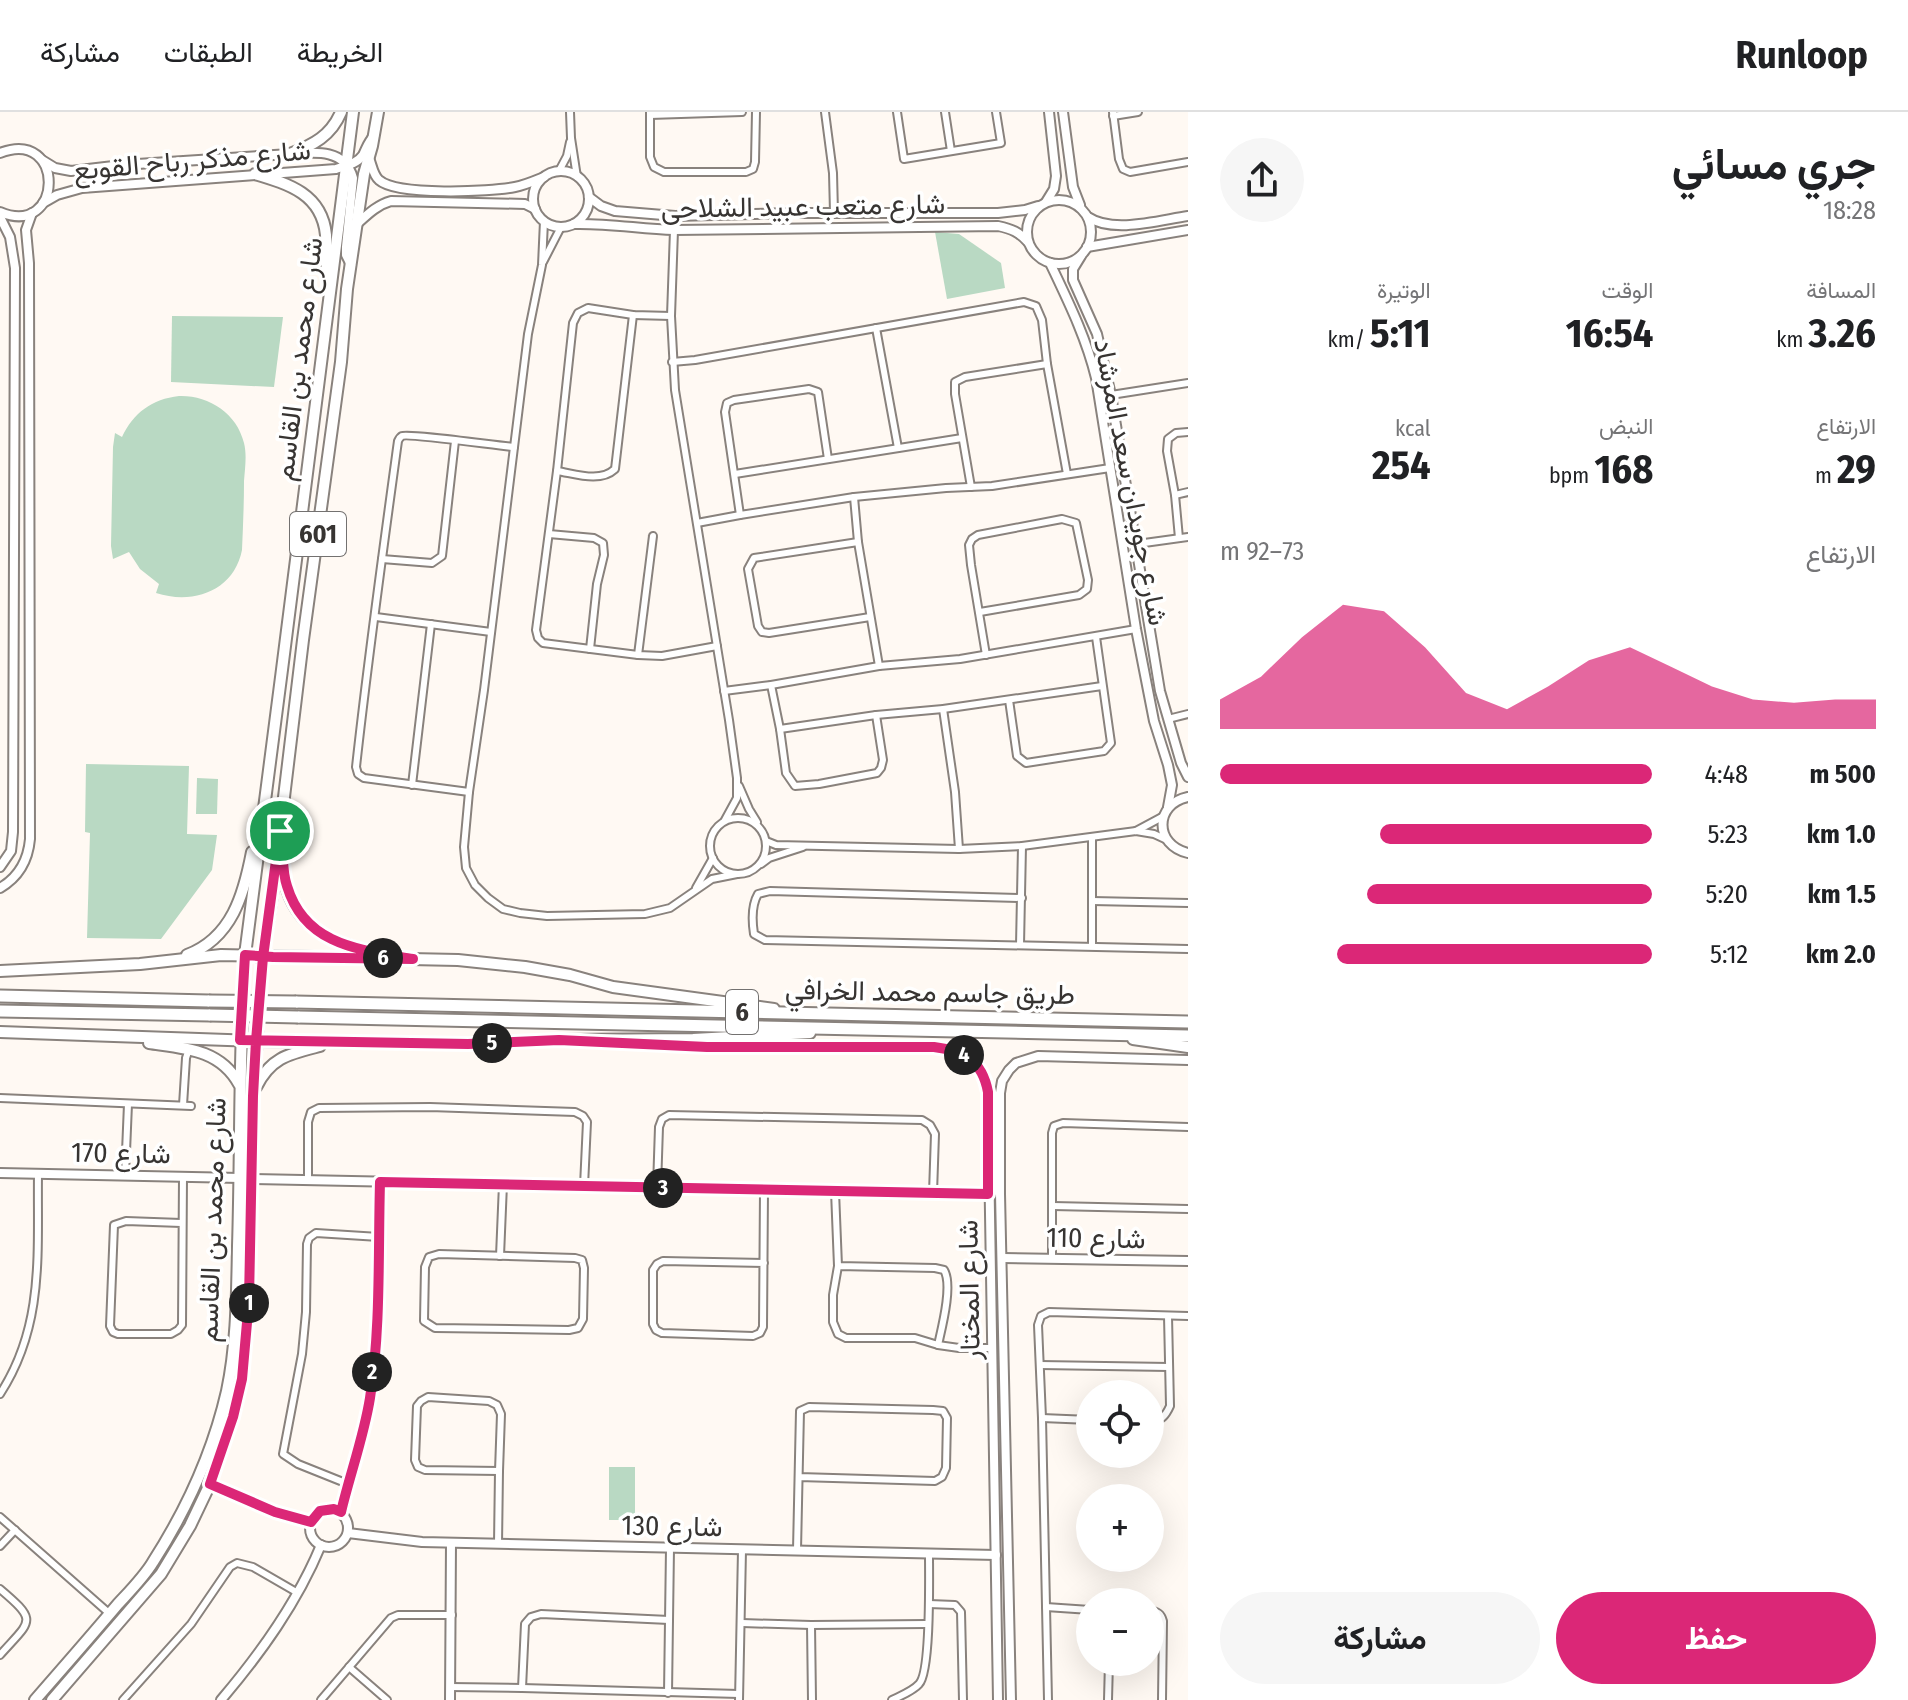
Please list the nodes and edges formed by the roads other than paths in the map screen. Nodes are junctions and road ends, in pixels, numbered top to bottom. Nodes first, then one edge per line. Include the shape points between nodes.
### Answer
1 (341, 112) edge
2 (353, 112) edge
3 (378, 112) edge
4 (570, 112) edge
5 (742, 112) edge
6 (756, 112) edge
7 (825, 112) edge
8 (897, 112) edge
9 (945, 112) edge
10 (996, 112) edge
11 (1049, 112) edge
12 (1063, 112) edge
13 (1138, 112) edge
14 (650, 113) edge
15 (1113, 114) edge
16 (375, 135) junction
17 (571, 138) junction
18 (951, 151) junction
19 (0, 153) edge
20 (290, 154) junction
21 (369, 158) junction
22 (42, 160) junction
23 (1188, 162) edge
24 (346, 165) junction
25 (559, 171) junction
26 (255, 174) junction
27 (544, 177) junction
28 (577, 177) junction
29 (391, 188) junction
30 (589, 197) junction
31 (391, 201) junction
32 (43, 203) junction
33 (1042, 204) junction
34 (535, 209) junction
35 (32, 213) junction
36 (834, 213) junction
37 (1085, 213) junction
38 (0, 215) edge
39 (1188, 216) edge
40 (544, 221) junction
41 (357, 224) junction
42 (574, 224) junction
43 (1128, 225) junction
44 (561, 227) junction
45 (674, 230) junction
46 (1188, 230) edge
47 (1127, 240) junction
48 (1028, 242) junction
49 (1087, 247) junction
50 (1081, 256) junction
51 (1050, 263) junction
52 (542, 265) junction
53 (351, 266) junction
54 (330, 288) junction
55 (633, 315) junction
56 (671, 316) junction
57 (876, 328) junction
58 (672, 362) junction
59 (1047, 364) junction
60 (1188, 383) edge
61 (1111, 395) junction
62 (1188, 432) edge
63 (962, 438) junction
64 (455, 441) junction
65 (514, 447) junction
66 (898, 448) junction
67 (828, 459) junction
68 (1110, 468) junction
69 (557, 471) junction
70 (735, 474) junction
71 (1067, 474) junction
72 (971, 487) junction
73 (1188, 492) edge
74 (1175, 495) junction
75 (854, 497) junction
76 (740, 515) junction
77 (697, 523) junction
78 (549, 534) junction
79 (653, 536) dead end
80 (1188, 537) edge
81 (1179, 538) junction
82 (858, 542) junction
83 (1137, 544) junction
84 (382, 559) junction
85 (30, 566) junction
86 (13, 567) junction
87 (980, 612) junction
88 (376, 617) junction
89 (870, 617) junction
90 (431, 624) junction
91 (1136, 629) junction
92 (491, 632) junction
93 (1096, 637) junction
94 (717, 646) junction
95 (590, 649) junction
96 (638, 655) junction
97 (986, 655) junction
98 (879, 666) junction
99 (771, 685) junction
100 (1102, 686) junction
101 (724, 691) junction
102 (1009, 700) junction
103 (943, 709) junction
104 (1188, 714) edge
105 (876, 715) junction
106 (1168, 719) junction
107 (780, 729) junction
108 (13, 757) junction
109 (1188, 777) edge
110 (737, 778) junction
111 (412, 785) junction
112 (469, 792) junction
113 (1188, 797) edge
114 (265, 812) junction
115 (1166, 812) junction
116 (725, 820) junction
117 (30, 825) junction
118 (759, 826) junction
119 (280, 831) junction
120 (1136, 831) junction
121 (1092, 838) junction
122 (1167, 840) junction
123 (766, 841) junction
124 (810, 844) junction
125 (1022, 846) junction
126 (959, 849) junction
127 (1188, 853) edge
128 (713, 858) junction
129 (758, 866) junction
130 (0, 867) edge
131 (737, 874) junction
132 (0, 888) edge
133 (692, 894) junction
134 (1022, 898) junction
135 (1092, 901) junction
136 (1188, 903) edge
137 (1020, 945) junction
138 (1092, 946) junction
139 (1188, 949) edge
140 (245, 955) junction
141 (263, 957) junction
142 (413, 959) junction
143 (167, 962) junction
144 (0, 971) edge
145 (0, 996) edge
146 (0, 1011) edge
147 (812, 1014) junction
148 (1188, 1016) edge
149 (1087, 1020) junction
150 (1188, 1022) edge
151 (866, 1030) junction
152 (0, 1032) edge
153 (1104, 1034) junction
154 (104, 1036) junction
155 (1188, 1036) edge
156 (240, 1040) junction
157 (559, 1040) junction
158 (256, 1041) junction
159 (332, 1043) junction
160 (1188, 1047) edge
161 (189, 1049) junction
162 (1188, 1060) edge
163 (1002, 1081) junction
164 (986, 1082) junction
165 (240, 1085) junction
166 (253, 1092) junction
167 (0, 1098) edge
168 (128, 1104) junction
169 (1188, 1127) edge
170 (0, 1173) edge
171 (38, 1174) junction
172 (125, 1176) junction
173 (183, 1177) junction
174 (246, 1179) junction
175 (308, 1180) junction
176 (380, 1182) junction
177 (503, 1184) junction
178 (584, 1186) junction
179 (657, 1187) junction
180 (764, 1190) junction
181 (835, 1191) junction
182 (933, 1193) junction
183 (988, 1194) junction
184 (1053, 1206) junction
185 (1188, 1209) edge
186 (181, 1223) junction
187 (379, 1237) junction
188 (500, 1256) junction
189 (1003, 1258) junction
190 (1052, 1259) junction
191 (1188, 1261) edge
192 (764, 1263) junction
193 (838, 1266) junction
194 (1168, 1316) junction
195 (1188, 1316) edge
196 (938, 1345) junction
197 (992, 1348) junction
198 (1040, 1365) junction
199 (1169, 1367) junction
200 (992, 1371) junction
201 (1004, 1371) junction
202 (993, 1391) junction
203 (1005, 1391) junction
204 (0, 1394) edge
205 (1164, 1416) edge
206 (1042, 1418) junction
207 (1076, 1419) edge
208 (499, 1471) junction
209 (799, 1477) junction
210 (210, 1484) junction
211 (348, 1484) junction
212 (341, 1512) junction
213 (0, 1517) edge
214 (311, 1522) junction
215 (15, 1530) junction
216 (348, 1533) junction
217 (451, 1543) junction
218 (498, 1544) junction
219 (321, 1545) junction
220 (0, 1546) edge
221 (670, 1548) junction
222 (742, 1550) junction
223 (797, 1550) junction
224 (929, 1554) junction
225 (996, 1555) junction
226 (0, 1589) edge
227 (298, 1593) junction
228 (929, 1604) junction
229 (1046, 1607) junction
230 (1076, 1609) edge
231 (110, 1614) junction
232 (452, 1615) junction
233 (669, 1620) junction
234 (742, 1623) junction
235 (927, 1624) junction
236 (811, 1625) junction
237 (0, 1655) edge
238 (349, 1667) junction
239 (1109, 1676) edge
240 (1162, 1676) edge
241 (450, 1687) junction
242 (522, 1688) junction
243 (910, 1690) junction
244 (606, 1691) junction
245 (668, 1693) junction
246 (739, 1697) edge
247 (35, 1700) edge
248 (52, 1700) edge
249 (123, 1700) edge
250 (221, 1700) edge
251 (321, 1700) edge
252 (387, 1700) edge
253 (450, 1700) edge
254 (606, 1700) edge
255 (812, 1700) edge
256 (892, 1700) edge
257 (915, 1700) edge
258 (963, 1700) edge
259 (998, 1700) edge
260 (1011, 1700) edge
261 (1048, 1700) edge
262 (1108, 1700) edge
263 (1162, 1700) edge

1 - 20 main road via 324,137
2 - 24 main road, شارع محمد بن القاسم / 601
3 - 16 main road, شارع محمد بن القاسم / 601
4 - 17 street
5 - 14 street
6 - 14 street via 755,162 746,172 664,172 654,167
7 - 36 street
8 - 18 street via 904,159
9 - 18 street
10 - 18 street via 1001,143
11 - 33 street via 1056,176 1054,189
12 - 37 street via 1073,187
13 - 15 street
15 - 23 street via 1123,169
16 - 21 main road, شارع محمد بن القاسم / 601
16 - 24 street, شارع مذكر رباح القوبع via 360,159
17 - 25 street
17 - 28 street
19 - 22 street, شارع مذكر رباح القوبع via 23,149
20 - 22 street, شارع مذكر رباح القوبع via 78,171
20 - 24 street, شارع مذكر رباح القوبع via 335,155
21 - 29 street via 375,176
21 - 41 main road, شارع محمد بن القاسم / 601
22 - 32 street via 50,186
24 - 26 street, شارع مذكر رباح القوبع
24 - 53 street, شارع مذكر رباح القوبع via 353,178 346,251
24 - 54 main road, شارع محمد بن القاسم / 601
25 - 27 street
25 - 28 street
26 - 32 street, شارع مذكر رباح القوبع via 82,188
26 - 54 main road via 292,186 317,208 325,229
27 - 29 street via 485,191
27 - 34 street via 534,191
28 - 30 street
29 - 31 street via 386,195
30 - 36 street, شارع متعب عبيد الشلاحى via 615,211 646,215
30 - 42 street via 586,212
31 - 34 street via 525,204
31 - 41 street
32 - 35 street
33 - 36 street, شارع متعب عبيد الشلاحى via 998,213
33 - 37 street via 1066,200
33 - 48 street via 1027,223
34 - 40 street
35 - 38 street
35 - 85 street via 26,236
37 - 43 street via 1103,224
37 - 49 street via 1091,227
38 - 86 street via 14,257
39 - 43 street
40 - 44 street
40 - 52 street
41 - 53 main road, شارع محمد بن القاسم / 601
42 - 44 street
42 - 45 street, شارع متعب عبيد الشلاحى
43 - 47 street via 1123,233
44 - 52 street
45 - 48 street, شارع متعب عبيد الشلاحى via 998,226 1020,233
45 - 56 street
46 - 47 street
47 - 49 street
48 - 51 street
49 - 50 street
50 - 51 street
50 - 61 street, شارع جويدان سعد المرشاد via 1073,280 1097,334
51 - 68 street, شارع جويدان سعد المرشاد via 1089,351
52 - 65 street
53 - 119 main road, شارع محمد بن القاسم / 601
54 - 114 main road, شارع محمد بن القاسم / 601
55 - 56 street
55 - 69 street via 615,469 597,477
55 - 69 street via 588,308 573,323
56 - 58 street
57 - 58 street
57 - 59 street via 1024,302 1036,306 1042,320
57 - 66 street
58 - 77 street
59 - 63 street via 955,382
59 - 71 street
60 - 61 street
61 - 83 street, شارع جويدان سعد المرشاد
62 - 74 street via 1168,439
63 - 66 street
63 - 72 street
64 - 65 street
64 - 84 street via 442,556 432,563
64 - 84 street via 400,437
65 - 92 street
66 - 67 street
67 - 70 street
67 - 70 street via 818,392 734,400 725,412
68 - 71 street
68 - 91 street, شارع جويدان سعد المرشاد
69 - 78 street
70 - 76 street
71 - 72 street
72 - 75 street
73 - 74 street
74 - 81 street
75 - 76 street
75 - 82 street
76 - 77 street
77 - 94 street
78 - 95 street via 538,638
78 - 95 street via 603,543
79 - 96 street
80 - 81 street
81 - 83 street
82 - 89 street
82 - 89 street via 754,558 748,569 762,632
83 - 106 street, شارع جويدان سعد المرشاد
84 - 88 street
85 - 86 street
85 - 117 street
86 - 108 street
87 - 87 street via 972,539 1062,519 1076,523 1087,589 1079,595
87 - 97 street
88 - 90 street
88 - 111 street via 356,767 364,778
89 - 98 street
90 - 92 street
90 - 111 street
91 - 93 street
91 - 115 street, شارع جويدان سعد المرشاد via 1171,776
92 - 112 street
93 - 97 street
93 - 100 street
94 - 96 street
94 - 101 street
95 - 96 street
97 - 98 street
98 - 99 street
99 - 101 street
99 - 107 street
100 - 102 street
100 - 102 street via 1109,747 1026,763 1017,756
101 - 110 street
102 - 103 street
103 - 105 street
103 - 126 street
104 - 106 street
105 - 107 street
105 - 107 street via 883,760 877,773 819,784 795,786 790,781
106 - 109 street, شارع جويدان سعد المرشاد
108 - 117 street via 18,821
108 - 130 street via 12,843
110 - 116 street via 737,798
110 - 118 street
111 - 112 street
112 - 133 street via 466,868 475,885 503,909 547,916 645,914 670,908
113 - 115 street via 1175,801
114 - 140 main road, شارع محمد بن القاسم / 601
114 - 143 main road via 233,916 203,946
115 - 120 street
115 - 122 street, شارع جويدان سعد المرشاد via 1162,824
116 - 118 street via 748,819
116 - 128 street via 711,837
117 - 132 street via 27,858
118 - 123 street
119 - 141 main road, شارع محمد بن القاسم / 601
119 - 142 main road via 286,884 304,918 341,944
120 - 121 street
120 - 122 street
121 - 125 street
121 - 135 street
122 - 127 street
123 - 124 street
123 - 129 street
124 - 126 street
124 - 129 street
125 - 126 street
125 - 134 street
128 - 131 street
128 - 133 street
129 - 131 street
131 - 133 street via 712,879
134 - 137 street
134 - 137 street via 770,891 753,901 754,934 765,940
135 - 136 street
135 - 138 street
137 - 138 street
138 - 139 street
140 - 141 main road
140 - 143 main road
140 - 156 main road, شارع محمد بن القاسم / 601
141 - 142 main road
141 - 158 main road, شارع محمد بن القاسم / 601
142 - 147 main road via 514,965 613,987
143 - 144 main road
145 - 147 highway, طريق جاسم محمد الخرافي / 6, bridge
146 - 151 highway, طريق جاسم محمد الخرافي / 6, bridge
147 - 149 highway, طريق جاسم محمد الخرافي / 6
148 - 149 highway
149 - 150 highway, طريق جاسم محمد الخرافي / 6
151 - 153 highway, طريق جاسم محمد الخرافي / 6
151 - 157 main road
152 - 154 main road
153 - 155 highway, طريق جاسم محمد الخرافي / 6
153 - 160 main road
154 - 156 main road
154 - 161 main road
156 - 158 main road
156 - 165 main road, شارع محمد بن القاسم / 601
157 - 159 main road
157 - 164 street via 707,1047 934,1047 969,1058
158 - 159 main road
158 - 166 main road, شارع محمد بن القاسم / 601
159 - 166 main road via 282,1057 269,1066
161 - 165 main road via 219,1061
161 - 168 street via 187,1106
162 - 163 street via 1038,1056 1016,1063
163 - 164 street via 993,1075
163 - 189 street, شارع المختار
164 - 183 street, شارع المختار
165 - 174 main road, شارع محمد بن القاسم / 601
166 - 174 main road, شارع محمد بن القاسم / 601
167 - 168 street
168 - 172 street
169 - 184 street via 1054,1126
170 - 171 street, شارع 170
171 - 172 street, شارع 170
171 - 204 street via 33,1314
172 - 173 street, شارع 170
173 - 174 street, شارع 170
173 - 186 street
174 - 175 street, شارع 170
174 - 210 main road, شارع محمد بن القاسم / 601 via 249,1300 242,1379
174 - 231 main road, شارع محمد بن القاسم / 601 via 233,1347 214,1436 177,1523 151,1566
175 - 176 street, شارع 170
175 - 178 street via 311,1112 430,1107 583,1116
176 - 177 street, شارع 170
176 - 187 street
177 - 178 street, شارع 170
177 - 188 street
178 - 179 street, شارع 170
179 - 180 street, شارع 170
179 - 182 street via 662,1119 700,1115 922,1120 935,1134
180 - 181 street, شارع 170
180 - 192 street
181 - 182 street, شارع 170
181 - 193 street
182 - 183 street, شارع 170
183 - 197 street, شارع المختار
184 - 185 street
184 - 190 street
186 - 186 street via 182,1325 171,1334 113,1332 114,1225
187 - 211 street via 370,1397
187 - 211 street via 316,1233 307,1244 302,1354 283,1454
188 - 188 street via 429,1257 424,1321 435,1328 578,1328 583,1319 582,1260
189 - 190 street, شارع 110
189 - 201 street, شارع المختار
190 - 191 street, شارع 110
192 - 192 street via 760,1333 656,1330 657,1264
193 - 196 street via 833,1295 838,1334 915,1338
193 - 196 street via 944,1270 947,1290
194 - 195 street
194 - 198 street via 1049,1312 1038,1325
194 - 199 street
196 - 197 street
197 - 200 street, شارع المختار
198 - 199 street
198 - 206 street
199 - 205 street via 1170,1406
200 - 201 street via 997,1376
200 - 202 street, شارع المختار
201 - 203 street, شارع المختار
202 - 203 street via 999,1384
202 - 225 street, شارع المختار
203 - 260 street, شارع المختار
206 - 207 street
206 - 229 street
208 - 208 street via 497,1405 428,1397 421,1401 418,1467
208 - 218 street
209 - 209 street via 803,1408 933,1410 943,1411 947,1418 946,1468 935,1481
209 - 223 street
210 - 214 street
210 - 248 main road, شارع محمد بن القاسم / 601 via 161,1574
211 - 212 street
212 - 214 street via 320,1511
212 - 216 street
213 - 215 street
214 - 219 street via 312,1536
215 - 220 street
215 - 231 street
216 - 217 street, شارع 130
216 - 219 street via 337,1545
217 - 218 street, شارع 130
217 - 232 street
218 - 221 street, شارع 130
219 - 227 street
221 - 222 street, شارع 130
221 - 233 street
222 - 223 street, شارع 130
222 - 234 street
223 - 224 street, شارع 130
224 - 225 street, شارع 130
224 - 228 street
225 - 259 street, شارع المختار
226 - 237 street via 27,1617 26,1626
227 - 249 street via 253,1567 230,1567 191,1624
227 - 250 street
228 - 235 street
228 - 258 street via 955,1605 961,1612
229 - 230 street
229 - 261 street
231 - 247 main road, شارع محمد بن القاسم / 601
232 - 238 street via 391,1618
232 - 241 street
233 - 242 street via 531,1617 525,1624
233 - 245 street
234 - 236 street
234 - 246 street
235 - 236 street
235 - 243 street via 925,1670 919,1685
236 - 255 street
238 - 251 street
238 - 252 street
239 - 262 street
240 - 263 street
241 - 242 street
241 - 253 street
242 - 244 street
243 - 256 street
243 - 257 street
244 - 245 street
244 - 254 street
245 - 246 street

